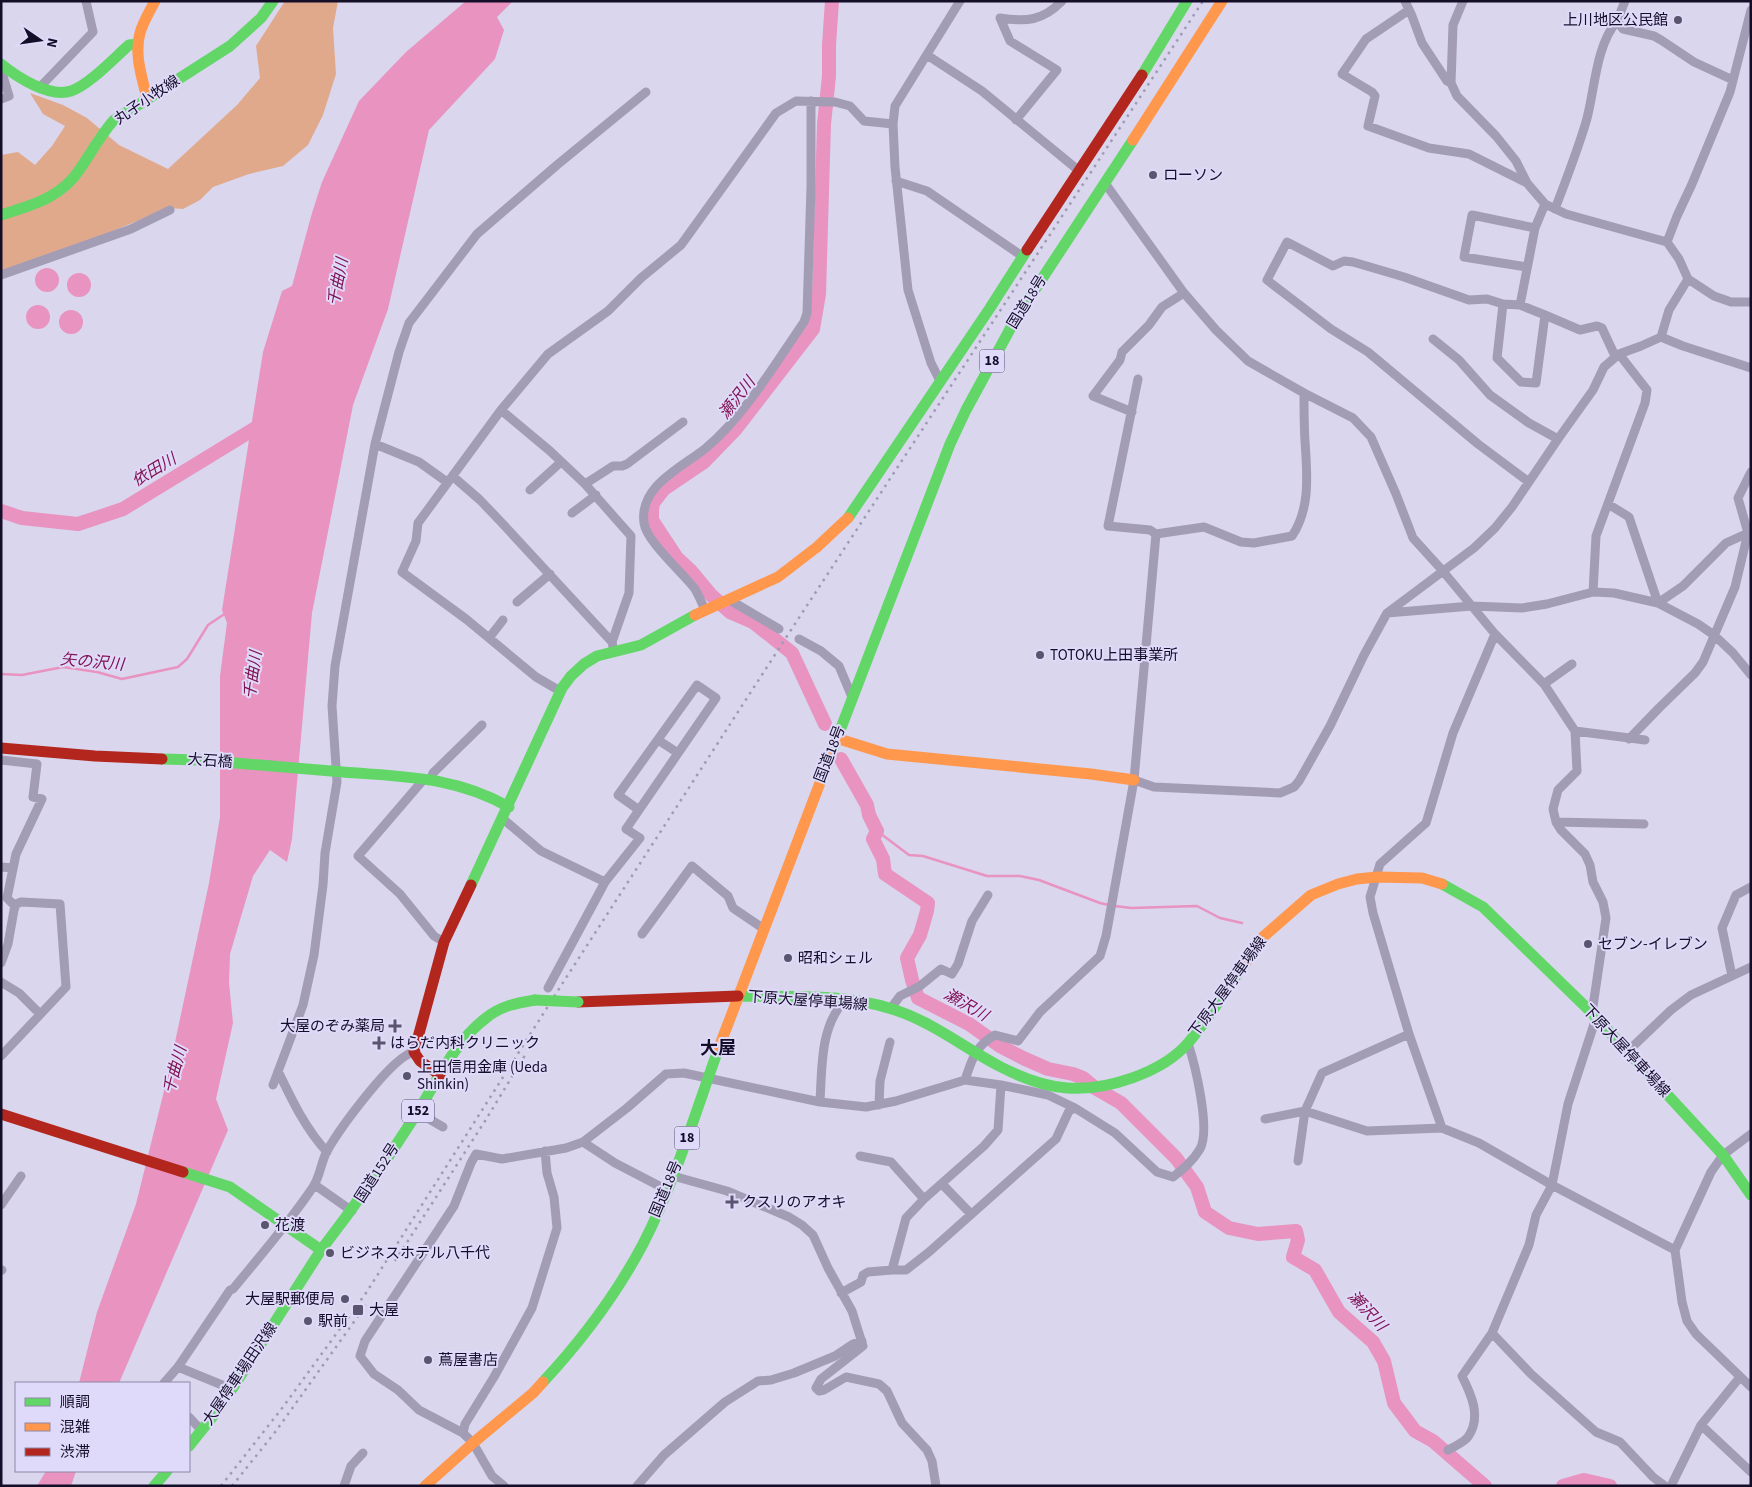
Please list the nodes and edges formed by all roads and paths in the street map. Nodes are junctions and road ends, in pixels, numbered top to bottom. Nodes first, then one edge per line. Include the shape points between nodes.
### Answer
1 (86, 1) edge
2 (155, 1) edge
3 (273, 1) edge
4 (960, 1) edge
5 (1062, 1) edge
6 (1187, 1) edge
7 (1222, 1) edge
8 (1405, 1) edge
9 (1463, 1) edge
10 (1625, 1) edge
11 (1409, 10) junction
12 (1751, 10) edge
13 (1617, 21) junction
14 (138, 44) junction
15 (927, 55) junction
16 (1, 64) edge
17 (1, 69) edge
18 (1733, 80) junction
19 (1451, 83) junction
20 (40, 87) junction
21 (646, 92) dead end
22 (1, 98) edge
23 (147, 98) junction
24 (814, 101) junction
25 (1016, 120) junction
26 (893, 124) junction
27 (1078, 170) junction
28 (896, 181) junction
29 (1106, 183) junction
30 (1527, 183) junction
31 (1545, 204) junction
32 (1555, 209) junction
33 (170, 210) dead end
34 (1, 216) edge
35 (1535, 228) junction
36 (1667, 242) junction
37 (1022, 256) junction
38 (1527, 267) junction
39 (1, 275) edge
40 (1688, 279) junction
41 (1184, 293) junction
42 (1751, 302) edge
43 (1502, 304) junction
44 (1520, 305) junction
45 (1545, 315) junction
46 (1660, 337) junction
47 (1433, 339) dead end
48 (1617, 355) junction
49 (1751, 368) edge
50 (1138, 379) dead end
51 (940, 381) junction
52 (1304, 393) junction
53 (501, 410) junction
54 (1132, 412) junction
55 (684, 422) dead end
56 (1558, 438) junction
57 (375, 444) junction
58 (561, 462) junction
59 (1751, 472) edge
60 (450, 478) junction
61 (1529, 482) junction
62 (586, 484) junction
63 (530, 490) dead end
64 (596, 495) junction
65 (1608, 504) junction
66 (572, 513) dead end
67 (1749, 533) edge
68 (1156, 534) junction
69 (1442, 570) junction
70 (550, 574) junction
71 (1593, 592) junction
72 (726, 600) junction
73 (517, 602) dead end
74 (1658, 603) junction
75 (1472, 606) junction
76 (708, 608) junction
77 (1387, 613) junction
78 (503, 620) dead end
79 (779, 629) dead end
80 (1495, 634) junction
81 (1714, 635) junction
82 (489, 638) junction
83 (799, 639) dead end
84 (613, 647) junction
85 (1572, 664) dead end
86 (1751, 675) edge
87 (1544, 684) junction
88 (560, 691) junction
89 (852, 697) junction
90 (482, 725) dead end
91 (1575, 731) junction
92 (836, 738) junction
93 (1630, 739) junction
94 (658, 740) junction
95 (1645, 740) dead end
96 (1, 748) edge
97 (678, 753) junction
98 (1, 760) edge
99 (337, 771) junction
100 (427, 779) junction
101 (1134, 780) junction
102 (509, 807) junction
103 (639, 810) junction
104 (503, 819) junction
105 (1556, 822) junction
106 (1644, 824) dead end
107 (1, 866) edge
108 (13, 868) junction
109 (1376, 877) junction
110 (605, 882) junction
111 (1751, 887) edge
112 (988, 895) dead end
113 (15, 906) junction
114 (764, 929) junction
115 (642, 934) dead end
116 (444, 942) junction
117 (1, 963) edge
118 (1751, 967) edge
119 (1732, 976) junction
120 (1, 982) edge
121 (548, 988) dead end
122 (738, 996) junction
123 (845, 1000) junction
124 (891, 1008) junction
125 (40, 1014) junction
126 (1594, 1016) junction
127 (1409, 1034) junction
128 (890, 1042) dead end
129 (1188, 1043) junction
130 (414, 1052) junction
131 (1628, 1052) junction
132 (974, 1053) junction
133 (1, 1056) edge
134 (278, 1071) junction
135 (440, 1075) junction
136 (708, 1079) junction
137 (965, 1080) junction
138 (273, 1085) dead end
139 (1001, 1085) junction
140 (820, 1102) junction
141 (879, 1104) junction
142 (1075, 1108) junction
143 (1305, 1111) junction
144 (417, 1112) junction
145 (1, 1114) edge
146 (1265, 1119) dead end
147 (443, 1127) dead end
148 (1442, 1128) junction
149 (1751, 1134) edge
150 (583, 1142) junction
151 (545, 1151) junction
152 (326, 1152) junction
153 (1722, 1155) junction
154 (860, 1156) dead end
155 (1298, 1161) dead end
156 (21, 1176) dead end
157 (673, 1176) junction
158 (942, 1184) junction
159 (1552, 1184) junction
160 (315, 1185) junction
161 (667, 1190) junction
162 (1751, 1195) edge
163 (924, 1199) junction
164 (1, 1206) edge
165 (352, 1211) junction
166 (971, 1214) junction
167 (286, 1225) junction
168 (321, 1250) junction
169 (1675, 1250) junction
170 (892, 1270) junction
171 (842, 1292) junction
172 (1492, 1333) junction
173 (862, 1341) junction
174 (178, 1368) junction
175 (1740, 1377) junction
176 (165, 1382) edge
177 (1751, 1387) edge
178 (232, 1389) junction
179 (190, 1418) edge
180 (1701, 1426) junction
181 (202, 1431) junction
182 (463, 1433) junction
183 (473, 1443) junction
184 (190, 1445) edge
185 (1448, 1450) dead end
186 (363, 1453) dead end
187 (166, 1472) edge
188 (1751, 1472) edge
189 (154, 1486) edge
190 (344, 1486) edge
191 (425, 1486) edge
192 (504, 1486) edge
193 (637, 1486) edge
194 (936, 1486) edge
195 (1665, 1486) edge
196 (1671, 1486) edge

1 - 20 street via 93,32
2 - 14 main road
3 - 23 main road, 丸子小牧線 via 258,24 233,45
4 - 15 street
5 - 25 street via 1052,11 1036,18 1020,21 1000,18 1010,41 1058,70
6 - 27 main road via 1126,101
7 - 29 main road, 国道18号 / 18
8 - 11 street
9 - 19 street via 1453,25
10 - 13 street
11 - 19 street via 1422,43
11 - 30 street via 1366,39 1342,74 1375,96 1368,126 1429,148 1469,154
12 - 18 street
13 - 18 street via 1623,29 1654,36 1694,62
13 - 32 street via 1608,32 1586,122
14 - 20 main road via 129,45 77,88 64,93
14 - 23 main road
15 - 25 street via 982,91
15 - 26 street via 895,106
16 - 20 main road via 23,80
17 - 22 street via 9,96
18 - 36 street
19 - 30 street via 1457,96 1516,161
21 - 57 street via 477,234 455,262 409,322 398,352
23 - 34 main road, 丸子小牧線 via 106,130 76,175 60,192
24 - 26 street via 850,106 864,122
24 - 53 street via 796,101 776,113 681,245 608,311 548,354
24 - 76 street via 807,313 804,322 730,424 661,481 647,499 644,510 644,526 648,533
25 - 27 street
26 - 28 street
27 - 37 main road
28 - 37 street via 927,191
28 - 51 street via 908,290 931,363
29 - 41 street
29 - 89 main road, 国道18号 / 18 via 1015,320 966,410
30 - 31 street
31 - 32 street
31 - 35 street
32 - 36 street
33 - 39 street via 131,229
35 - 38 street
35 - 38 street via 1472,215 1464,257
36 - 40 street
37 - 51 main road
38 - 44 street
40 - 42 street via 1714,296 1731,302
40 - 46 street via 1669,310
41 - 52 street via 1248,361
41 - 54 street via 1162,306 1149,325 1122,352 1120,360 1093,396
43 - 44 street
43 - 45 street via 1497,358 1521,382 1536,384
43 - 61 street via 1487,299 1469,300 1353,262 1344,261 1333,266 1287,242 1267,280 1331,329 1368,352
44 - 45 street
45 - 48 street via 1580,330 1602,328
46 - 48 street
46 - 49 street
47 - 56 street via 1459,360 1490,394 1529,423
48 - 56 street via 1604,367 1593,390
48 - 65 street via 1647,390 1645,404
50 - 54 street
51 - 72 main road via 850,516 778,577
52 - 68 street via 1308,473 1299,525 1292,536 1254,544 1204,527
52 - 69 street via 1353,418 1371,437 1413,538
53 - 58 street
53 - 60 street
54 - 68 street via 1108,526 1150,530
55 - 62 street via 628,464 613,466
56 - 61 street
57 - 60 street
57 - 99 street via 335,666 333,714
58 - 62 street
58 - 63 street
59 - 67 street via 1738,498
60 - 70 street via 457,480 480,500
60 - 82 street via 418,523 416,541 402,572
61 - 69 street via 1495,528 1474,548
62 - 64 street
64 - 66 street
64 - 84 street via 631,536 629,593
65 - 71 street via 1596,536
65 - 74 street via 1629,517
67 - 74 street via 1726,543 1683,586
67 - 81 street via 1735,587
68 - 101 street
69 - 75 street
69 - 77 street
70 - 73 street
70 - 84 street
71 - 74 street via 1614,593
71 - 75 street via 1522,608
72 - 76 main road
72 - 79 street
74 - 81 street
75 - 77 street
75 - 80 street
76 - 84 main road via 641,645
77 - 101 street via 1330,726 1294,787 1273,793 1154,787
78 - 82 street
80 - 87 street
80 - 109 street via 1453,733 1426,823 1380,864
81 - 86 street
81 - 93 street via 1696,673
82 - 88 street via 536,677
83 - 89 street via 840,666
84 - 88 main road via 584,664
85 - 87 street
87 - 91 street
88 - 102 main road
89 - 92 main road, 国道18号 / 18
90 - 100 street
91 - 93 street
91 - 105 street via 1578,770 1558,790 1553,809
92 - 101 main road via 887,754
92 - 114 main road, 国道18号 / 18
93 - 95 street
94 - 97 street
94 - 97 street via 697,685 716,698
94 - 103 street via 618,795
96 - 99 main road, 大石橋
97 - 103 street
98 - 108 street via 37,764 33,797 42,799 16,854
99 - 100 main road, 大石橋
99 - 134 street via 314,955 303,1005
100 - 102 main road, 大石橋 via 470,788
100 - 116 street via 358,856 400,894 434,936
101 - 132 street via 1100,956 1040,1012 1018,1041 995,1035
102 - 104 main road
103 - 110 street via 626,829 640,838
104 - 110 street via 541,851
104 - 116 main road
105 - 106 street
105 - 126 street via 1585,854 1603,902 1606,918
107 - 108 street
108 - 113 street via 7,898
109 - 126 main road, 下原大屋停車場線 via 1422,878 1447,886 1483,907
109 - 127 street via 1370,898 1373,913
109 - 129 main road, 下原大屋停車場線 via 1338,884 1311,895 1285,916 1263,937
110 - 121 street
111 - 119 street via 1736,895 1722,928
112 - 124 street via 972,921 952,974 941,969 920,986 900,996
113 - 117 street
113 - 125 street via 20,902 60,904 66,987
114 - 115 street via 733,908 728,896 692,866
114 - 122 main road, 国道18号 / 18
116 - 130 main road
118 - 119 street
119 - 131 street via 1691,994
120 - 125 street via 19,993
122 - 123 main road, 下原大屋停車場線
122 - 135 main road, 国道152号 / 152, bridge via 521,1002 494,1011 482,1020
122 - 136 main road, 国道18号 / 18
123 - 124 main road, 下原大屋停車場線
123 - 140 street via 837,1009 824,1042
124 - 132 main road, 下原大屋停車場線 via 935,1028
125 - 133 street
126 - 131 main road, 下原大屋停車場線
126 - 159 street via 1568,1104
127 - 143 street via 1322,1073
127 - 148 street
128 - 141 street via 880,1081
129 - 132 main road, 下原大屋停車場線 via 1136,1078 1083,1088 1043,1084
129 - 142 street via 1201,1097 1204,1135 1201,1148 1190,1164 1173,1176 1157,1172 1115,1134
130 - 135 main road via 420,1061
130 - 152 street via 408,1053 385,1073
131 - 153 main road, 下原大屋停車場線
132 - 137 street
134 - 138 street
134 - 152 street via 296,1109
135 - 144 main road, 国道152号 / 152
136 - 140 street
136 - 150 street via 684,1073 666,1074
136 - 157 main road, 国道18号 / 18
137 - 139 street
137 - 141 street
139 - 142 street via 1048,1095
139 - 158 street via 998,1130
140 - 141 street via 866,1108
142 - 166 street via 1070,1111 1056,1139
143 - 146 street
143 - 148 street via 1367,1131
143 - 155 street
144 - 147 street
144 - 165 main road, 国道152号 / 152
145 - 167 main road via 230,1187
148 - 159 street via 1479,1143
149 - 153 street
150 - 151 street
150 - 161 street
151 - 182 street via 557,1228 532,1308 465,1424
151 - 182 street via 502,1159 476,1154 454,1206 360,1356 374,1374 419,1410
152 - 160 street
153 - 162 main road, 下原大屋停車場線
153 - 169 street
154 - 163 street via 891,1162
156 - 164 street
157 - 161 main road, 国道18号 / 18
157 - 171 street via 727,1191 802,1225 813,1236
158 - 163 street
158 - 166 street
159 - 169 street
159 - 172 street via 1536,1215 1530,1245
160 - 165 street
160 - 167 street
161 - 183 main road, 国道18号 / 18 via 643,1244 591,1327 533,1393
163 - 170 street via 906,1218
165 - 168 main road, 国道152号 / 152
166 - 170 street via 906,1270
167 - 168 main road
167 - 174 street via 230,1290
168 - 178 main road, 大屋停車場田沢線
169 - 175 street via 1688,1321 1696,1334
170 - 171 street via 868,1272 861,1282
171 - 173 street
172 - 185 street via 1462,1376 1474,1400 1475,1420 1468,1437
172 - 195 street via 1545,1387 1596,1432 1620,1442
173 - 193 street via 794,1373 758,1381 724,1402 664,1455
173 - 194 street via 862,1346 821,1379 816,1388 824,1390 846,1377 879,1384 887,1391 902,1423 926,1450 932,1461
174 - 176 street
174 - 178 street
175 - 177 street
175 - 180 street
178 - 181 main road, 大屋停車場田沢線
179 - 181 street
180 - 188 street
180 - 196 street
181 - 184 main road, 大屋停車場田沢線
182 - 183 street
183 - 191 main road, 国道18号 / 18
183 - 192 street via 492,1476
186 - 190 street via 351,1466
187 - 189 main road

